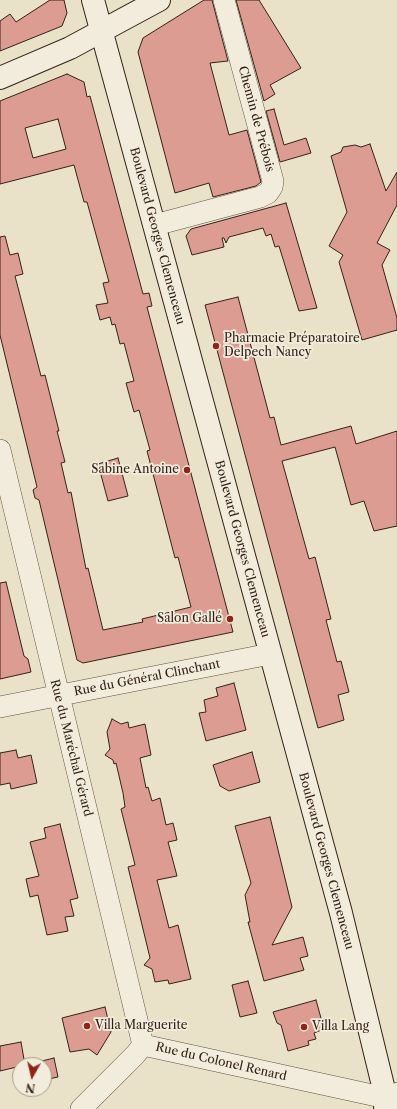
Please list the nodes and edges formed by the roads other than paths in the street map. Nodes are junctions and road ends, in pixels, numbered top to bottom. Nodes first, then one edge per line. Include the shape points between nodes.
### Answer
1 (93, 0) edge
2 (159, 0) edge
3 (224, 0) edge
4 (101, 30) junction
5 (0, 78) edge
6 (154, 226) junction
7 (0, 450) edge
8 (270, 654) junction
9 (58, 695) junction
10 (0, 707) edge
11 (143, 1045) junction
12 (390, 1099) edge
13 (81, 1109) edge

1 - 4 main road, Boulevard Georges Clemenceau
2 - 4 main road
3 - 6 street, Chemin de Prébois via 273,181 272,187 268,193 260,197
4 - 5 main road via 70,48
4 - 6 main road, Boulevard Georges Clemenceau
6 - 8 main road, Boulevard Georges Clemenceau
7 - 9 street, Rue du Maréchal Gérard
8 - 9 street, Rue du Général Clinchant
8 - 12 main road, Boulevard Georges Clemenceau
9 - 10 street, Rue du Général Clinchant
9 - 11 street, Rue du Maréchal Gérard
11 - 12 street, Rue du Colonel Renard
11 - 13 street, Rue du Colonel Renard

